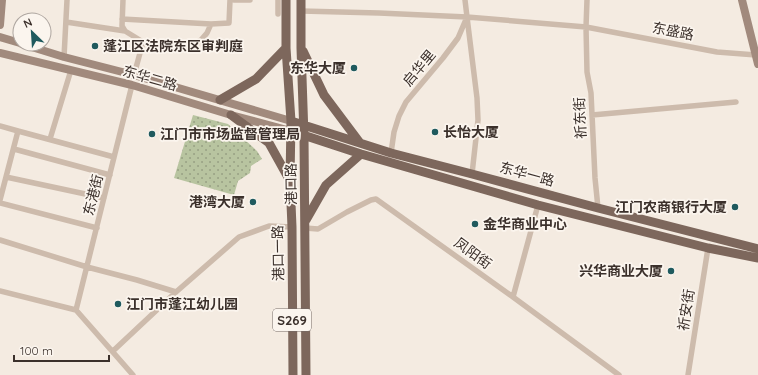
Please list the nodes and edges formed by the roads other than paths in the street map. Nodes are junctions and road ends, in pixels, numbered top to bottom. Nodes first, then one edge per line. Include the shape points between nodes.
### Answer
1 (2, 0) edge
2 (67, 0) edge
3 (122, 0) edge
4 (230, 0) edge
5 (234, 0) edge
6 (250, 0) edge
7 (465, 0) edge
8 (587, 0) edge
9 (742, 0) edge
10 (283, 1) edge
11 (301, 5) edge
12 (278, 14) joint
13 (467, 17) junction
14 (122, 19) junction
15 (66, 22) junction
16 (210, 24) junction
17 (0, 25) edge
18 (586, 27) junction
19 (286, 28) junction
20 (125, 30) junction
21 (0, 37) edge
22 (12, 41) edge
23 (143, 42) junction
24 (286, 48) junction
25 (301, 48) junction
26 (50, 52) edge
27 (0, 53) edge
28 (64, 56) junction
29 (757, 59) edge
30 (71, 70) junction
31 (134, 75) junction
32 (132, 85) junction
33 (220, 100) junction
34 (736, 102) dead end
35 (231, 115) junction
36 (592, 115) junction
37 (291, 121) junction
38 (304, 125) junction
39 (0, 126) edge
40 (18, 131) junction
41 (291, 131) junction
42 (304, 136) junction
43 (50, 139) junction
44 (360, 143) junction
45 (14, 149) junction
46 (392, 153) junction
47 (361, 154) junction
48 (114, 157) junction
49 (472, 174) junction
50 (110, 175) junction
51 (6, 177) junction
52 (290, 180) junction
53 (104, 198) junction
54 (0, 200) edge
55 (0, 204) edge
56 (538, 205) junction
57 (598, 208) junction
58 (305, 225) junction
59 (292, 227) junction
60 (97, 228) junction
61 (0, 240) edge
62 (708, 248) junction
63 (758, 256) edge
64 (292, 265) junction
65 (306, 266) junction
66 (87, 267) junction
67 (0, 291) edge
68 (176, 292) junction
69 (513, 297) junction
70 (76, 310) junction
71 (113, 351) junction
72 (133, 375) edge
73 (293, 375) edge
74 (306, 375) edge
75 (619, 375) edge
76 (688, 375) edge

1 - 17 main road
2 - 15 street
3 - 14 street
4 - 16 street via 229,23
5 - 6 street
7 - 13 street, 启华里
8 - 18 street, 祈东街
9 - 29 main road
10 - 11 main road
10 - 12 street
10 - 19 main road, S269
11 - 13 street, 东盛路 via 379,13
11 - 25 main road, S269
12 - 19 main road
13 - 18 street, 东盛路
13 - 46 street, 启华里 via 458,38 406,102 394,132
13 - 49 street via 478,120
14 - 16 street
14 - 20 street
15 - 20 street
15 - 28 street
16 - 23 street via 201,40 184,47
18 - 29 street, 东盛路
18 - 36 street, 祈东街 via 587,72
19 - 24 main road, S269
20 - 23 street
21 - 22 main road, 东华二路
23 - 31 street
24 - 33 main road via 256,80
24 - 37 main road, S269
25 - 38 main road, S269
25 - 44 main road via 324,95
26 - 28 main road, 东华二路
27 - 30 main road, 东华二路
28 - 31 main road, 东华二路
30 - 32 main road, 东华二路
30 - 43 street
31 - 33 main road, 东华二路
32 - 35 main road, 东华二路
32 - 48 street, 东港街
33 - 37 main road, 东华二路
34 - 36 street
35 - 41 main road, 东华二路
35 - 52 main road via 269,143
36 - 57 street, 祈东街
37 - 38 main road, 东华一路
37 - 41 main road, S269
38 - 42 main road, S269
38 - 44 main road, 东华一路
39 - 40 street
40 - 43 street
40 - 45 street
41 - 42 main road, 东华一路
41 - 52 main road, 港口一路 / S269
42 - 47 main road, 东华一路
42 - 58 main road, 港口路 / S269
43 - 48 street
44 - 46 main road, 东华一路
45 - 50 street
45 - 51 street
46 - 49 main road, 东华一路
47 - 56 main road, 东华一路
47 - 58 main road via 326,185
48 - 50 street, 东港街
49 - 57 main road, 东华一路
50 - 53 street, 东港街
51 - 53 street
51 - 54 street
52 - 59 main road, 港口一路 / S269
53 - 60 street, 东港街
55 - 60 street
56 - 62 main road, 东华一路
56 - 69 street
57 - 63 main road, 东华一路
58 - 65 main road, 港口路 / S269
58 - 69 street, 凤阳街 via 318,229 376,199
59 - 64 main road, 港口一路 / S269
59 - 68 street via 269,226 239,237
60 - 66 street, 东港街
61 - 66 street
62 - 63 main road, 东华一路
62 - 76 street, 祈安街
64 - 65 main road
64 - 73 main road, 港口一路 / S269
65 - 74 main road, 港口路 / S269
66 - 68 street
66 - 70 street, 东港街
67 - 70 street
68 - 71 street
69 - 75 street, 凤阳街
70 - 71 street
71 - 72 street

